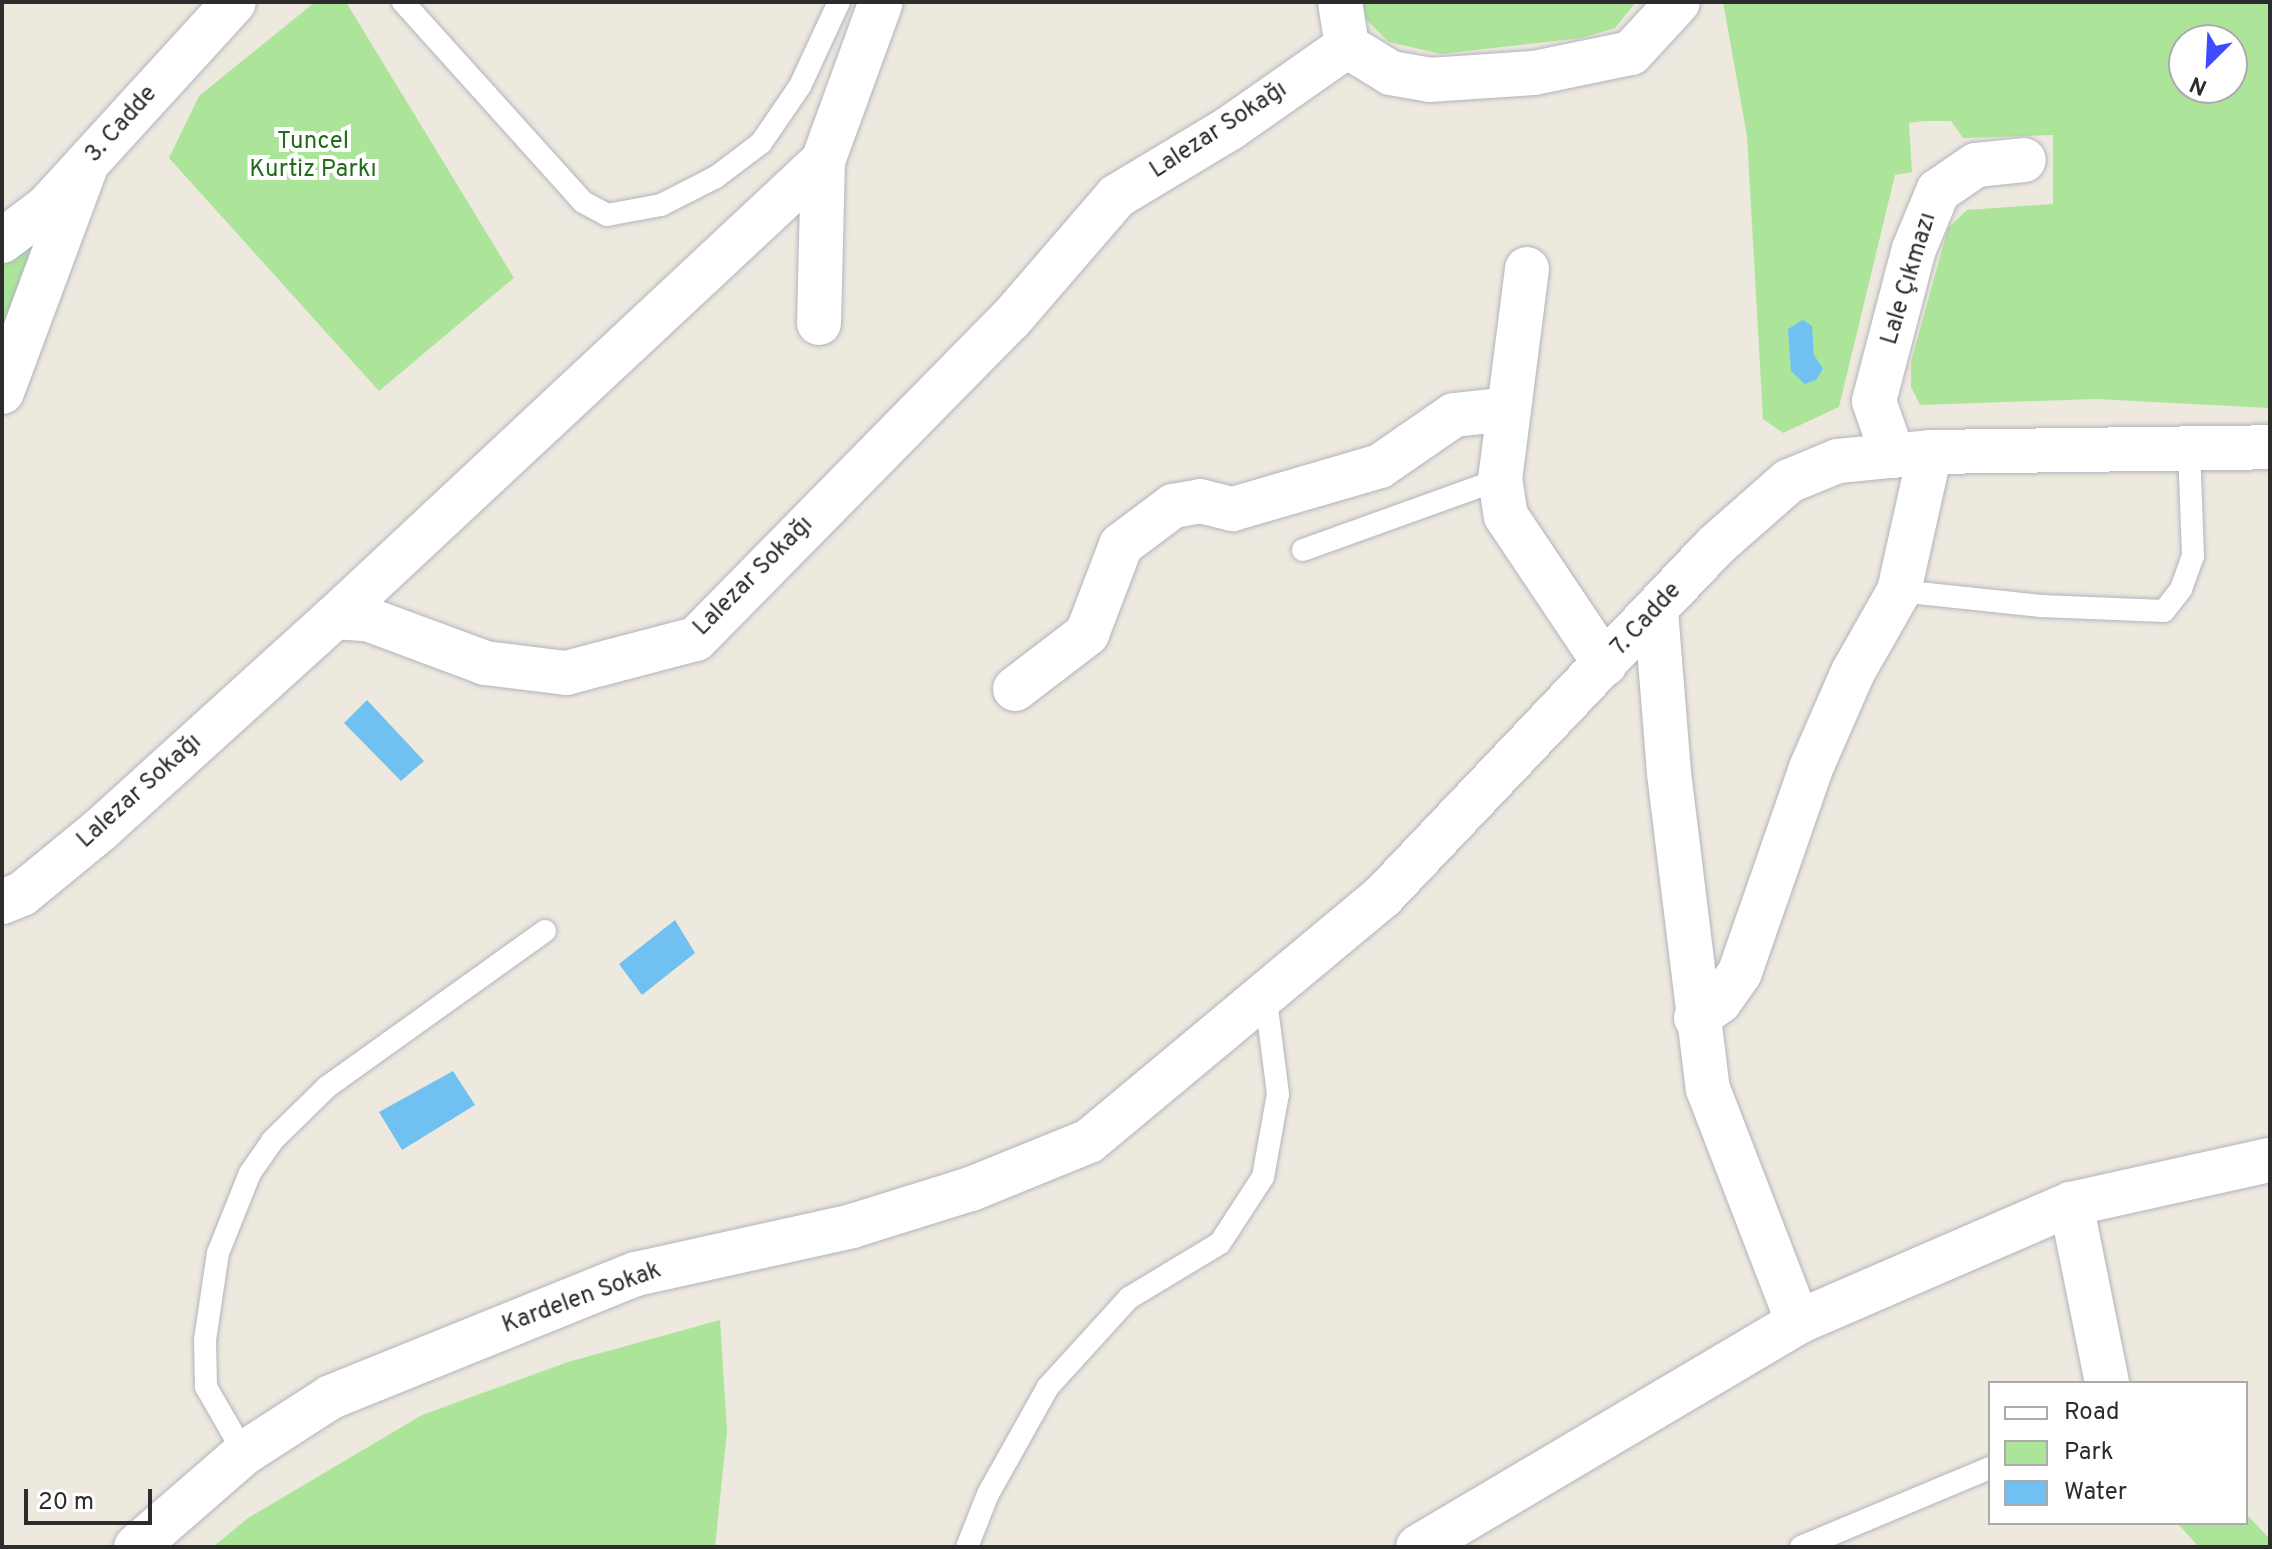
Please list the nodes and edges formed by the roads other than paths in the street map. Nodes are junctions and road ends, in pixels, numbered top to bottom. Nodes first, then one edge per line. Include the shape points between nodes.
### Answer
1 (234, 2) edge
2 (403, 2) edge
3 (839, 2) edge
4 (881, 2) edge
5 (1340, 2) edge
6 (1678, 2) edge
7 (1347, 46) junction
8 (2024, 160) dead end
9 (823, 161) junction
10 (87, 163) junction
11 (2, 241) edge
12 (1527, 269) dead end
13 (819, 323) dead end
14 (2, 392) edge
15 (1509, 409) junction
16 (2270, 447) edge
17 (2189, 448) junction
18 (1912, 454) junction
19 (1500, 479) junction
20 (1303, 550) dead end
21 (1899, 591) junction
22 (1656, 611) junction
23 (335, 617) junction
24 (1605, 664) junction
25 (1015, 689) dead end
26 (2, 902) edge
27 (545, 931) dead end
28 (1265, 992) junction
29 (1696, 1018) junction
30 (1149, 1087) joint
31 (2270, 1160) edge
32 (2071, 1204) junction
33 (1798, 1322) junction
34 (2107, 1381) edge
35 (244, 1453) junction
36 (1988, 1469) edge
37 (136, 1547) edge
38 (967, 1547) edge
39 (1418, 1547) edge
40 (1801, 1547) edge

1 - 10 street, 3. Cadde
2 - 3 lane via 583,202 607,215 661,205 716,177 761,143 800,86
4 - 9 street
5 - 7 street
6 - 7 street via 1631,53 1534,73 1429,80 1391,73
7 - 23 street, Lalezar Sokağı via 1230,128 1117,196 1010,320 696,639 566,673 485,663 367,619
8 - 18 street, Lale Çıkmazı via 1976,165 1938,191 1914,249 1874,401
9 - 13 street
9 - 23 street
10 - 11 street, 3. Cadde via 47,207
10 - 14 street
12 - 15 street
15 - 19 street
15 - 25 street via 1454,415 1380,466 1233,509 1200,501 1173,506 1121,545 1087,634
16 - 17 street, 7. Cadde
17 - 18 street, 7. Cadde
17 - 21 lane via 2193,556 2181,589 2164,611 2041,606
18 - 21 street
18 - 22 street, 7. Cadde via 1838,461 1789,481 1715,546
19 - 20 lane
19 - 24 street via 1506,516
21 - 29 street via 1853,672 1811,768 1740,972 1720,1001
22 - 24 street, 7. Cadde
22 - 29 street
23 - 26 street, Lalezar Sokağı via 100,830 22,894
24 - 28 street, 7. Cadde via 1383,896
27 - 35 lane via 327,1087 272,1141 250,1173 218,1253 205,1340 206,1387
28 - 30 street, 7. Cadde
28 - 38 lane via 1278,1094 1263,1177 1220,1243 1129,1298 1048,1387 988,1494
29 - 33 street via 1708,1089
30 - 35 street, Kardelen Sokak via 1089,1141 971,1189 852,1226 636,1274 331,1397
31 - 32 street
32 - 33 street
32 - 34 street
33 - 39 street
35 - 37 street, Kardelen Sokak
36 - 40 lane

